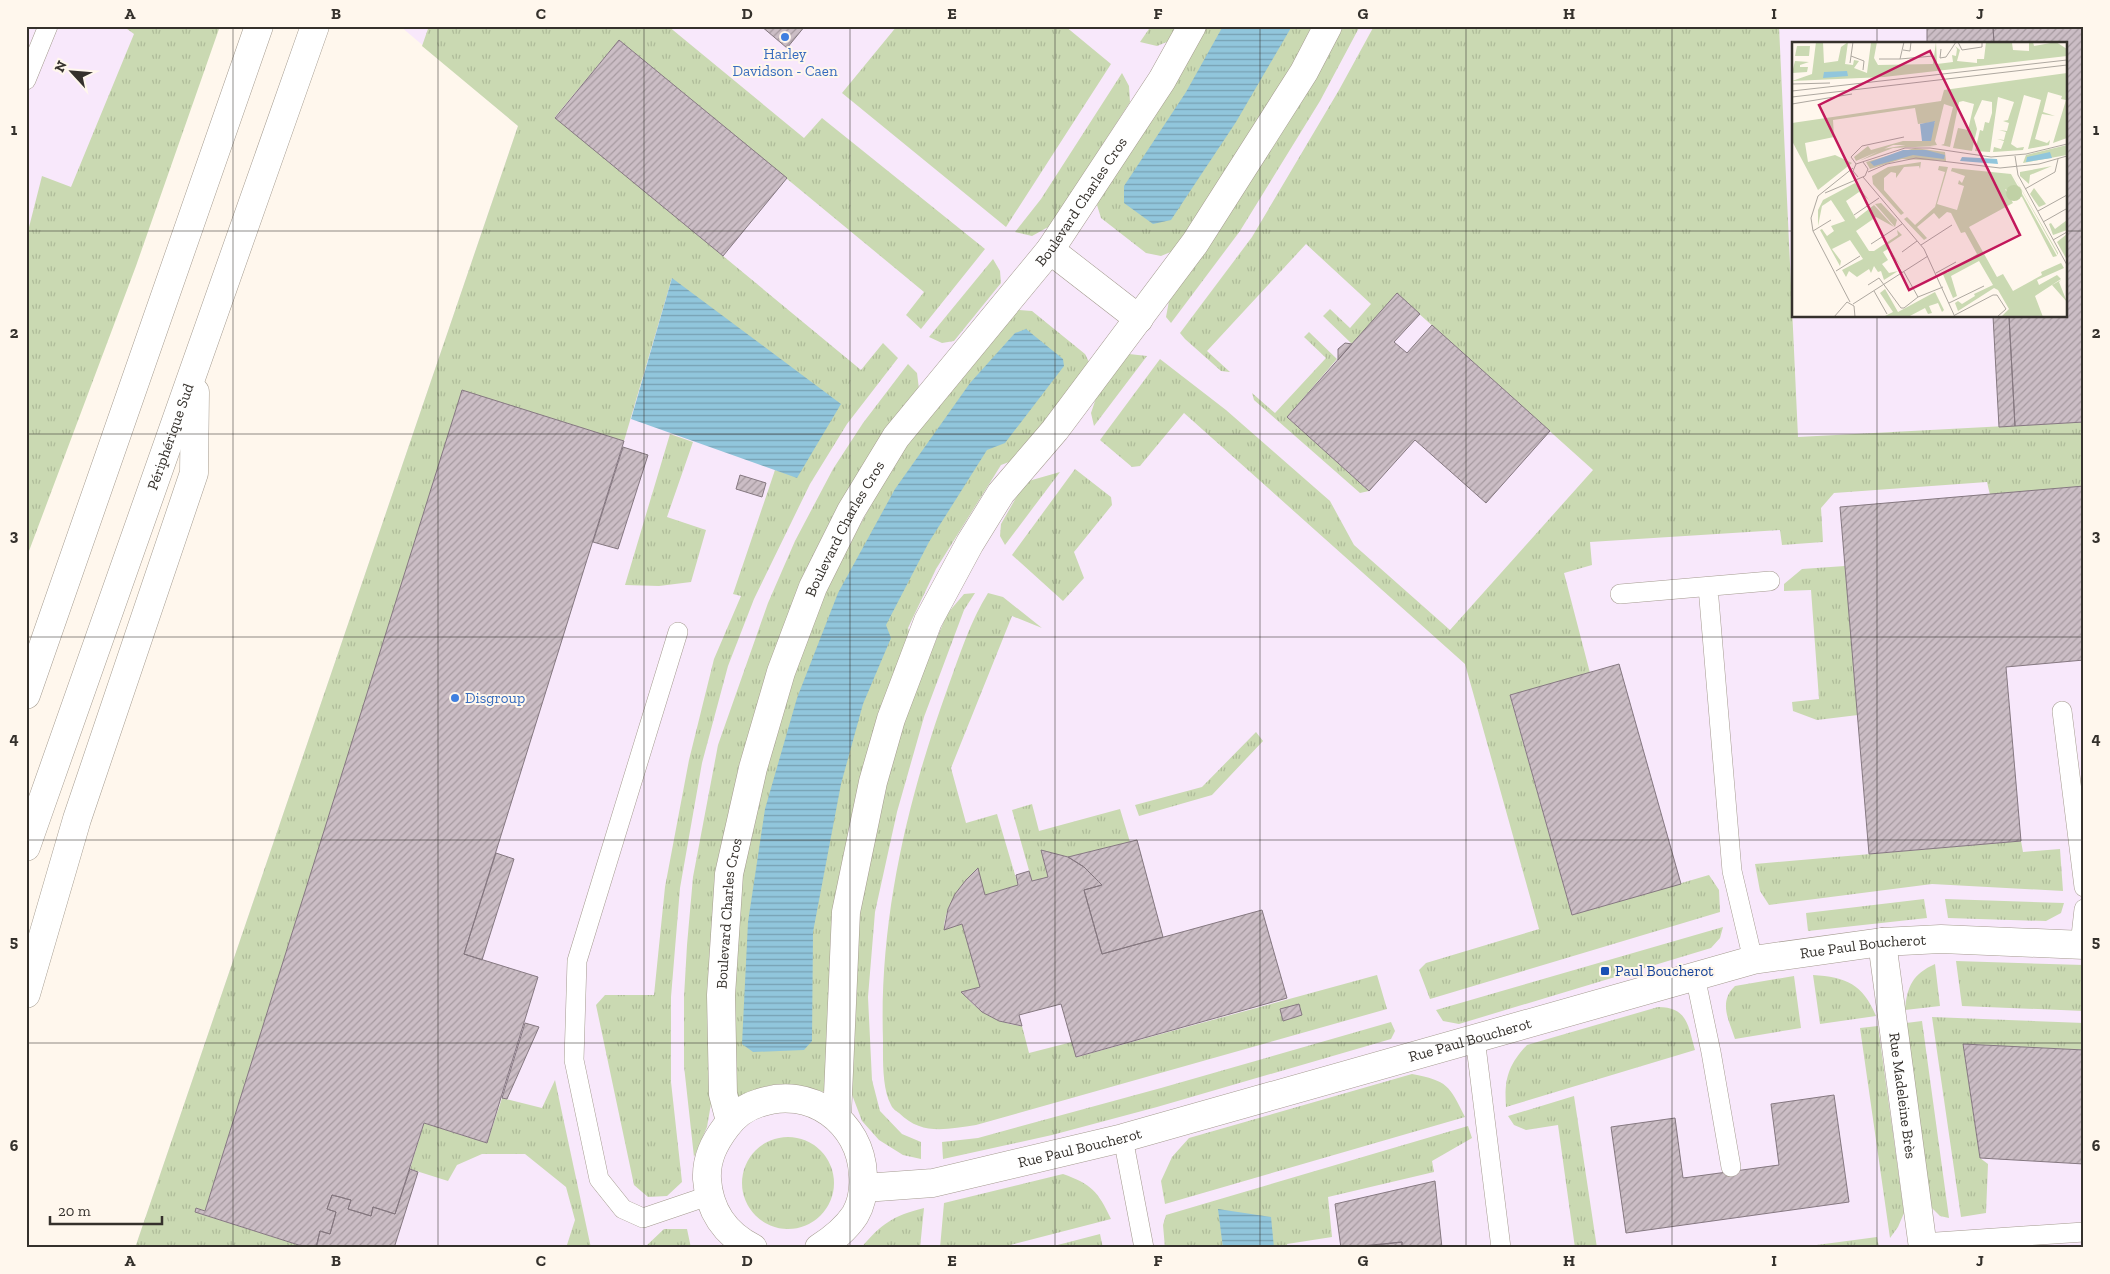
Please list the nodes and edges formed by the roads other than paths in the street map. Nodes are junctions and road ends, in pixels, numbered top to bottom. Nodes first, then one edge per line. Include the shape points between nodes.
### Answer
1 (48, 26) edge
2 (259, 26) edge
3 (314, 26) edge
4 (1192, 26) edge
5 (1328, 26) edge
6 (26, 80) edge
7 (1050, 250) junction
8 (1139, 319) junction
9 (195, 370) junction
10 (1770, 581) dead end
11 (1708, 587) junction
12 (1620, 594) dead end
13 (678, 632) dead end
14 (26, 695) edge
15 (2062, 711) dead end
16 (26, 847) edge
17 (2084, 887) edge
18 (2084, 909) edge
19 (1882, 942) junction
20 (2082, 945) edge
21 (1753, 960) junction
22 (1695, 976) junction
23 (26, 994) edge
24 (1475, 1038) junction
25 (837, 1117) junction
26 (730, 1120) junction
27 (1123, 1138) junction
28 (1731, 1167) dead end
29 (864, 1188) junction
30 (708, 1196) junction
31 (2084, 1232) edge
32 (832, 1244) edge
33 (743, 1245) edge
34 (1923, 1245) edge
35 (1144, 1248) edge
36 (1501, 1248) edge

1 - 6 lane
2 - 14 main road
3 - 9 main road, Périphérique Sud
4 - 7 main road, Boulevard Charles Cros via 1162,80
5 - 8 main road via 1304,72 1205,227
7 - 8 main road
7 - 26 main road, Boulevard Charles Cros via 896,437 851,511 813,587 781,672 752,768 729,874 721,995 723,1094
8 - 25 main road via 1055,430 1001,494 928,620 891,719 873,782 846,912
9 - 16 main road, Périphérique Sud
9 - 23 main road via 194,473 77,819
10 - 11 lane
11 - 12 lane
11 - 21 lane via 1732,870
13 - 30 lane via 577,961 574,1060 599,1179 623,1208 643,1218
15 - 17 lane
18 - 20 lane
19 - 20 main road, Rue Paul Boucherot via 1941,939
19 - 21 main road, Rue Paul Boucherot
19 - 34 main road, Rue Madeleine Brès
21 - 22 main road, Rue Paul Boucherot
22 - 24 main road, Rue Paul Boucherot
22 - 28 lane
24 - 27 main road, Rue Paul Boucherot
24 - 36 lane
25 - 26 main road via 817,1104 794,1098 771,1099 749,1106
25 - 29 main road via 854,1137 863,1162
26 - 30 main road via 714,1142 707,1169
27 - 29 main road, Rue Paul Boucherot via 934,1182
27 - 35 lane
29 - 32 main road via 855,1214
30 - 33 main road via 719,1220
31 - 34 lane

